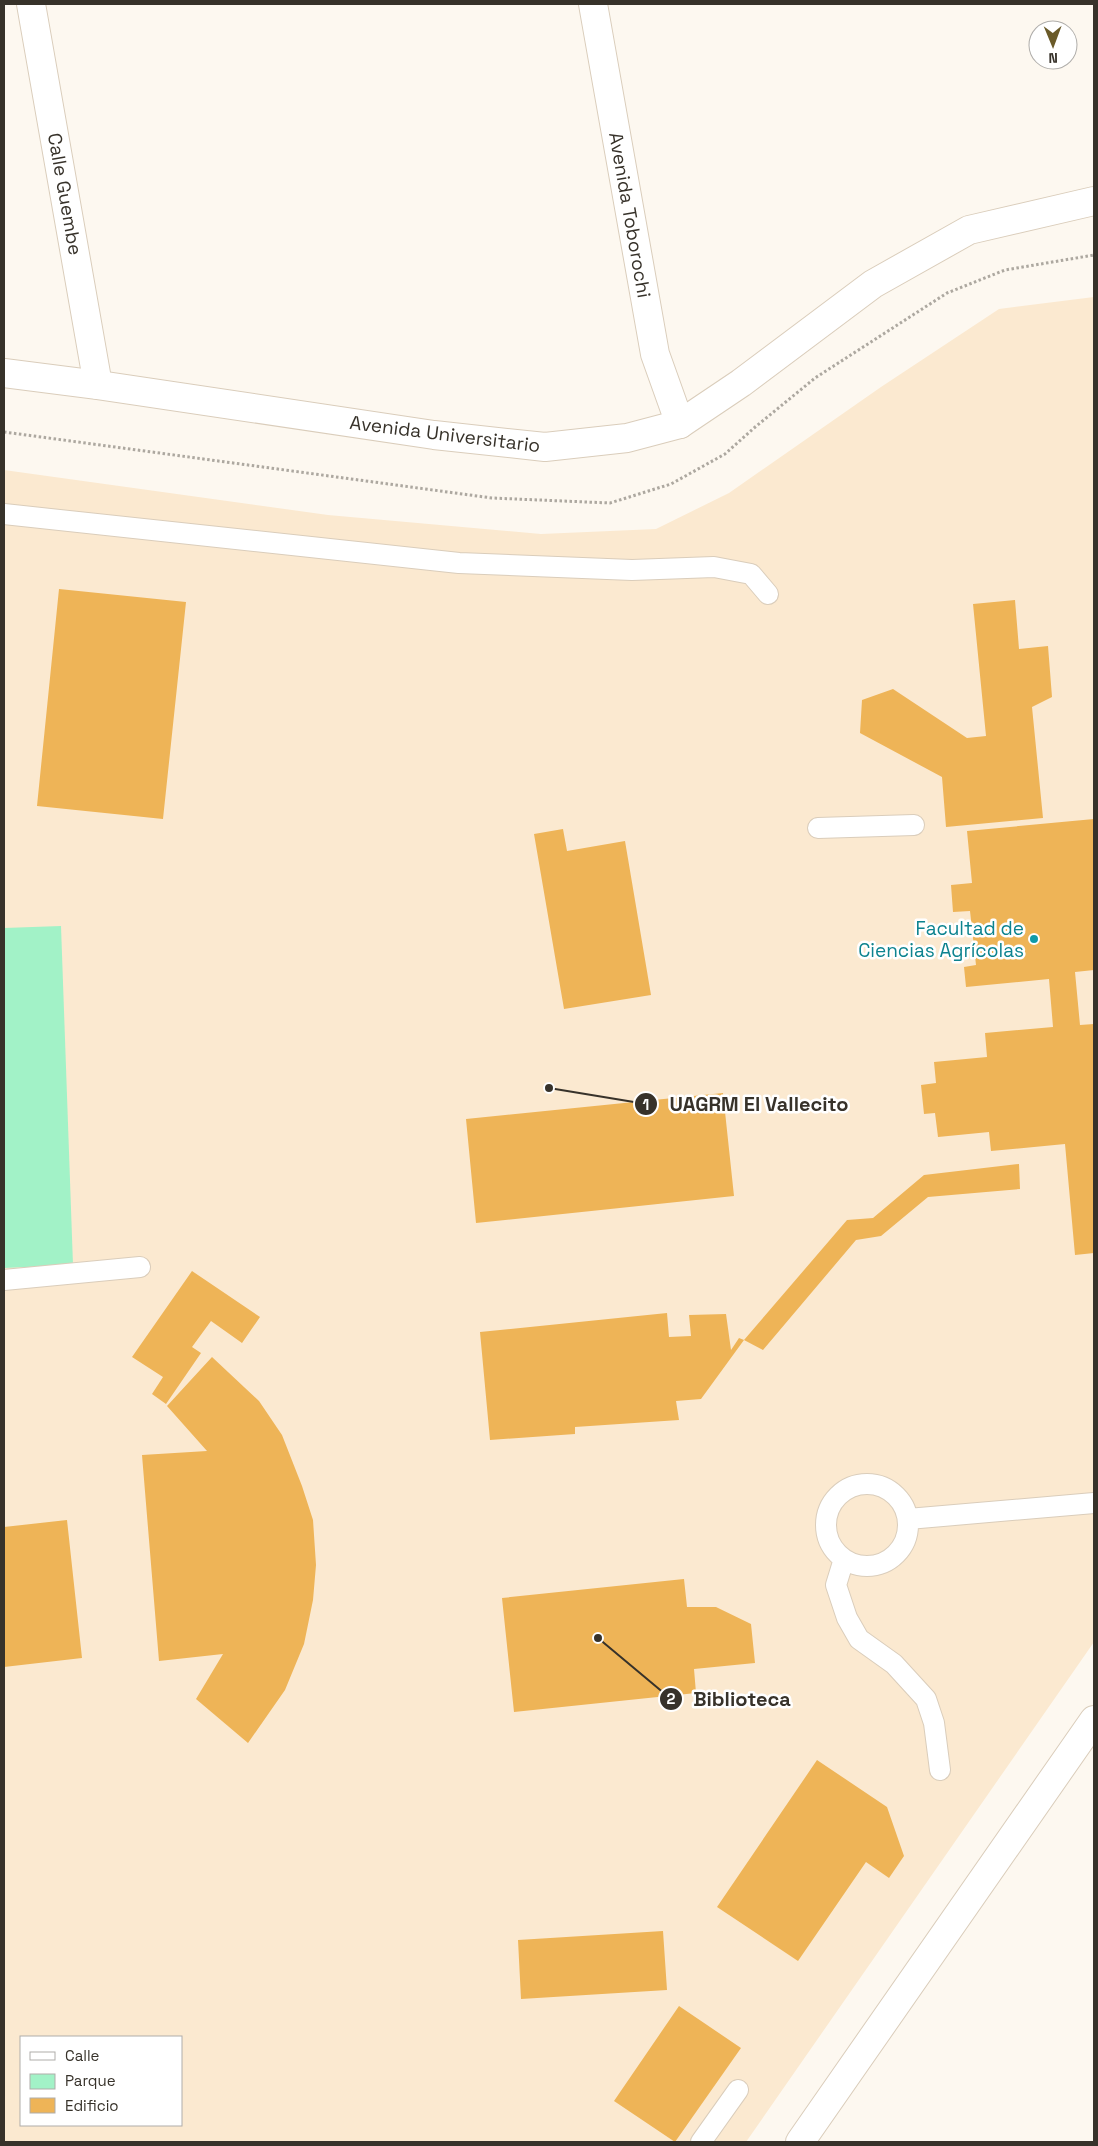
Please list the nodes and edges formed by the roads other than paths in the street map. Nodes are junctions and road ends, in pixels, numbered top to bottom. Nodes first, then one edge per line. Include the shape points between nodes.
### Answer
1 (31, 4) edge
2 (592, 4) edge
3 (1094, 201) edge
4 (4, 373) edge
5 (98, 385) junction
6 (680, 424) junction
7 (4, 514) edge
8 (768, 594) dead end
9 (914, 825) dead end
10 (818, 828) dead end
11 (140, 1267) dead end
12 (4, 1280) edge
13 (1094, 1503) edge
14 (908, 1519) junction
15 (844, 1559) junction
16 (1094, 1720) edge
17 (940, 1770) dead end
18 (738, 2090) dead end
19 (701, 2142) edge
20 (800, 2142) edge

1 - 5 street, Calle Guembe
2 - 6 street, Avenida Toborochi via 655,354
3 - 6 street, Avenida Universitario via 969,230 873,284
4 - 5 street, Avenida Universitario
5 - 6 street, Avenida Universitario via 434,435 545,447 627,438
7 - 8 lane via 459,563 632,570 714,567 751,574
9 - 10 lane
11 - 12 lane
13 - 14 lane
14 - 15 lane via 908,1533 903,1546 883,1563 856,1565
14 - 15 lane via 895,1495 884,1488 871,1484 857,1485 845,1491 828,1511 826,1525 834,1550
15 - 17 lane via 836,1585 848,1618 858,1638 894,1664 926,1699 934,1723
16 - 20 street
18 - 19 lane

